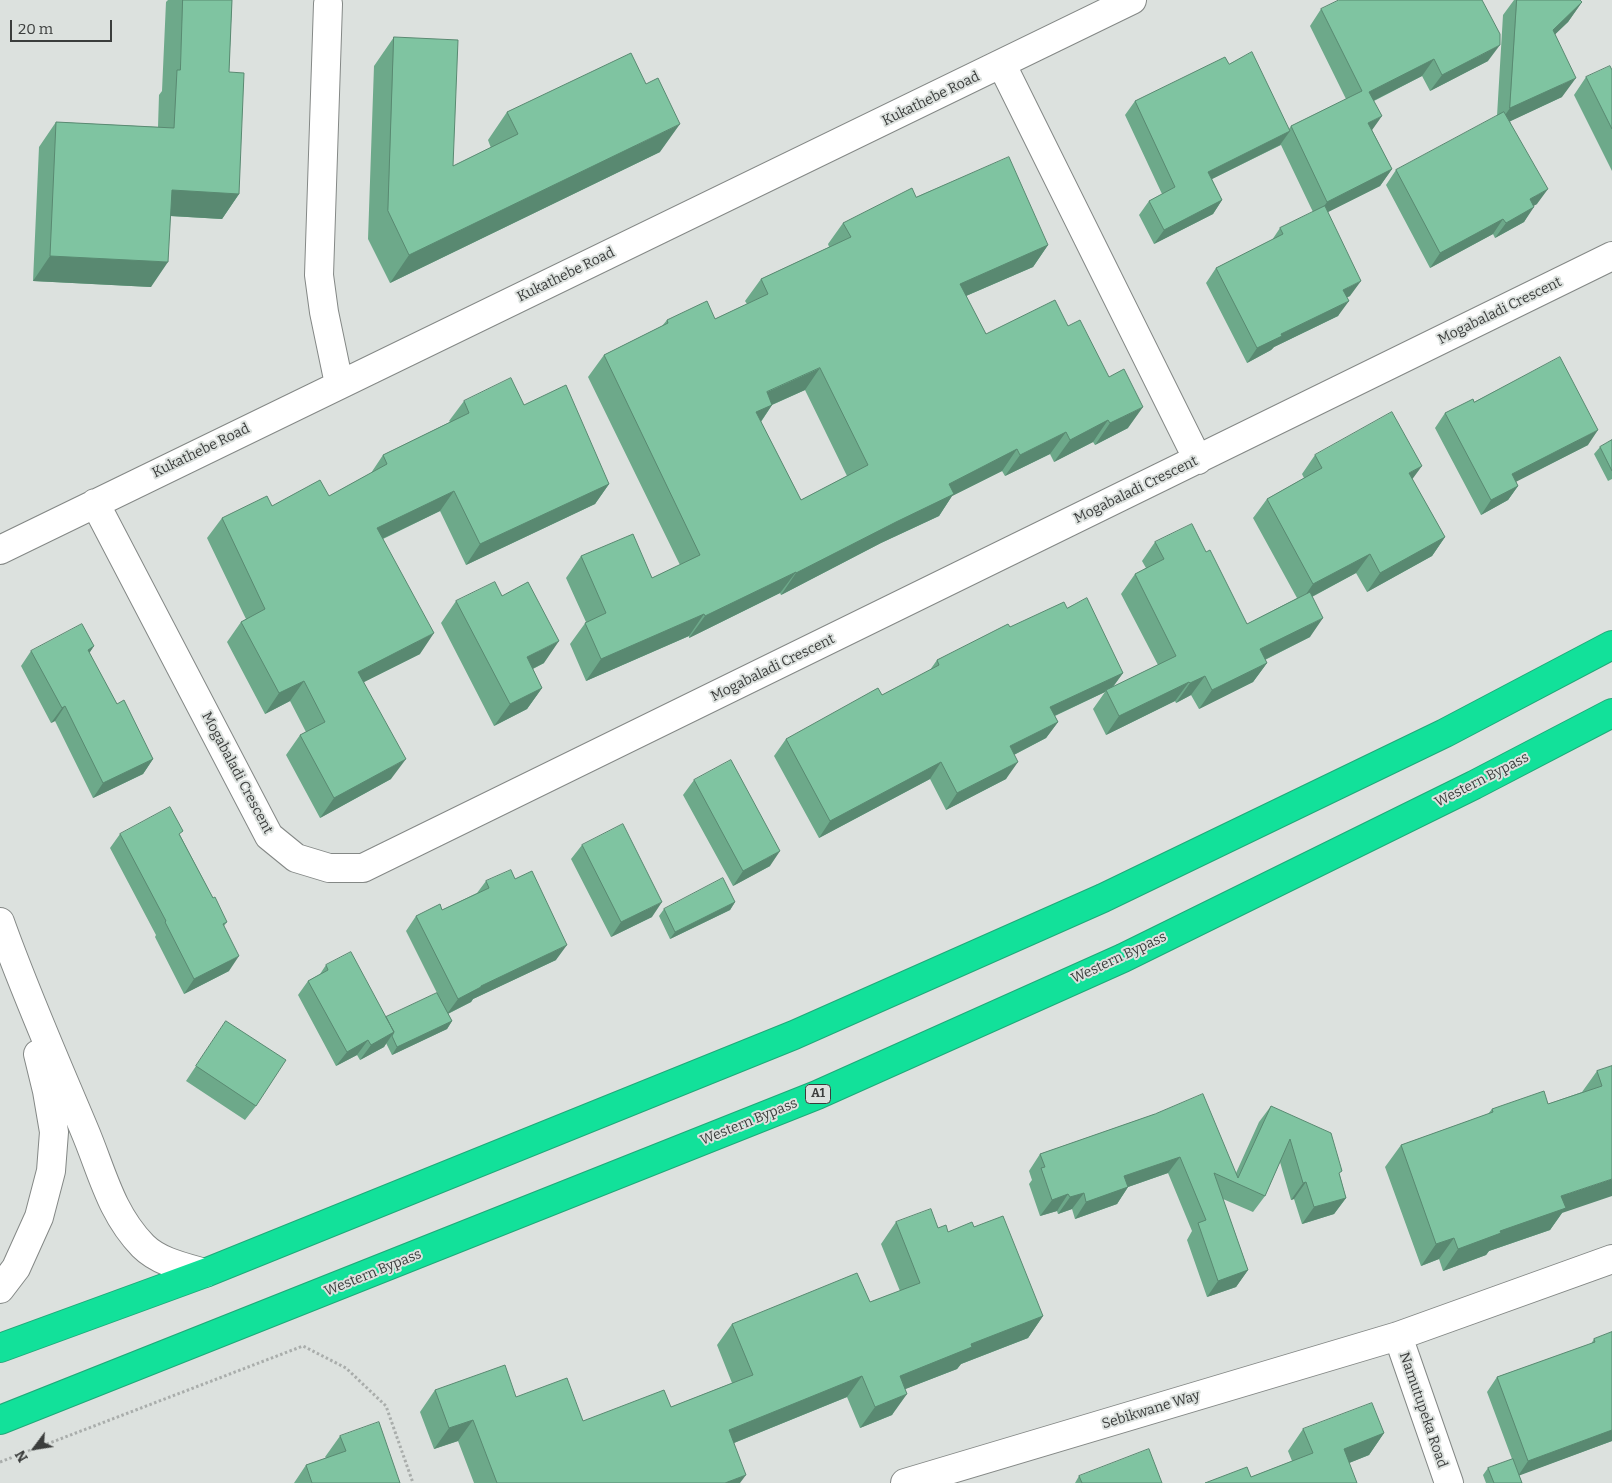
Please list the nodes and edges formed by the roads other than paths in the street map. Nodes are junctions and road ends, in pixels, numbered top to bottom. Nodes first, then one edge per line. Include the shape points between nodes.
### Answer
1 (1132, 0) edge
2 (328, 4) dead end
3 (1002, 64) junction
4 (1612, 256) edge
5 (339, 384) junction
6 (1198, 460) junction
7 (95, 503) junction
8 (0, 550) edge
9 (1612, 645) edge
10 (1612, 713) edge
11 (0, 922) edge
12 (18, 972) junction
13 (1612, 1259) edge
14 (205, 1274) junction
15 (0, 1290) edge
16 (1398, 1336) junction
17 (0, 1348) edge
18 (0, 1420) edge
19 (906, 1483) edge
20 (1449, 1483) edge

1 - 3 street, Kukathebe Road
2 - 5 street via 319,275
3 - 5 street, Kukathebe Road
3 - 6 street
4 - 6 street, Mogabaladi Crescent
5 - 7 street, Kukathebe Road
6 - 7 street, Mogabaladi Crescent via 363,868 329,868 296,858 269,836
7 - 8 street, Kukathebe Road
9 - 14 highway via 1445,733 1103,898 794,1036
10 - 18 highway, Western Bypass / A1 via 1474,785 1132,953 817,1095
11 - 12 street
12 - 14 street via 92,1147 110,1198 126,1226 144,1247 164,1260
12 - 15 street via 54,1132 51,1171 38,1217 16,1268
13 - 16 street, Sebikwane Way
14 - 17 highway
16 - 19 street, Sebikwane Way
16 - 20 street, Namutupeka Road

